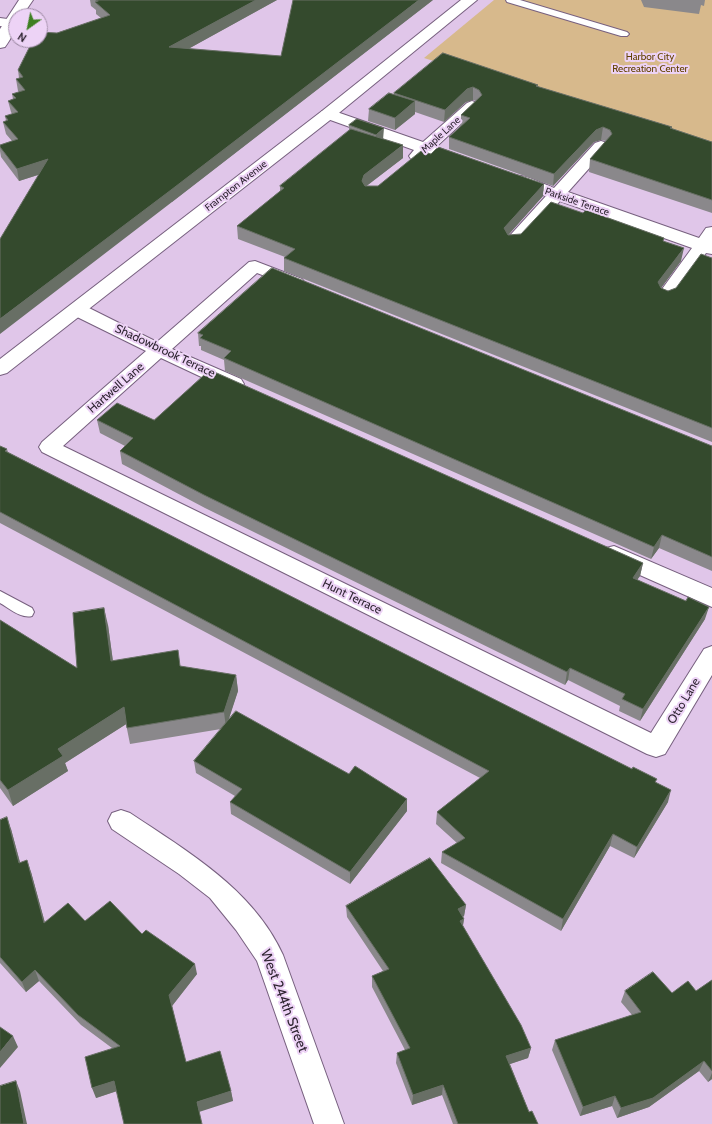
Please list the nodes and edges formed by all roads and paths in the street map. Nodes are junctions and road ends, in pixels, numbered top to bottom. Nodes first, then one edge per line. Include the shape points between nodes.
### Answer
1 (26, 0) edge
2 (470, 0) edge
3 (510, 0) edge
4 (548, 0) edge
5 (537, 8) junction
6 (5, 22) edge
7 (624, 34) dead end
8 (0, 44) edge
9 (472, 106) edge
10 (328, 114) junction
11 (601, 146) edge
12 (426, 148) junction
13 (407, 163) edge
14 (477, 167) edge
15 (499, 174) edge
16 (558, 195) junction
17 (513, 242) edge
18 (709, 242) edge
19 (314, 290) edge
20 (666, 296) edge
21 (78, 310) junction
22 (159, 350) junction
23 (0, 369) edge
24 (253, 392) edge
25 (49, 447) joint
26 (596, 546) edge
27 (0, 596) edge
28 (712, 598) edge
29 (27, 612) dead end
30 (712, 655) edge
31 (656, 747) joint
32 (121, 821) dead end
33 (329, 1124) edge

1 - 6 street
2 - 10 street, Frampton Avenue
3 - 5 lane
4 - 5 lane
5 - 7 lane
6 - 8 street
9 - 12 street, Maple Lane
10 - 12 street
10 - 21 street, Frampton Avenue
11 - 16 street
12 - 13 street, Maple Lane
12 - 14 street
15 - 16 street, Parkside Terrace
16 - 17 street
16 - 18 street, Parkside Terrace
18 - 20 street
19 - 22 street, Hartwell Lane via 255,266
21 - 22 street, Shadowbrook Terrace
21 - 23 street, Frampton Avenue
22 - 24 street, Shadowbrook Terrace
22 - 25 street, Hartwell Lane
25 - 31 street, Hunt Terrace
26 - 28 street
27 - 29 lane
30 - 31 street, Otto Lane
32 - 33 street, West 244th Street via 219,890 269,955

